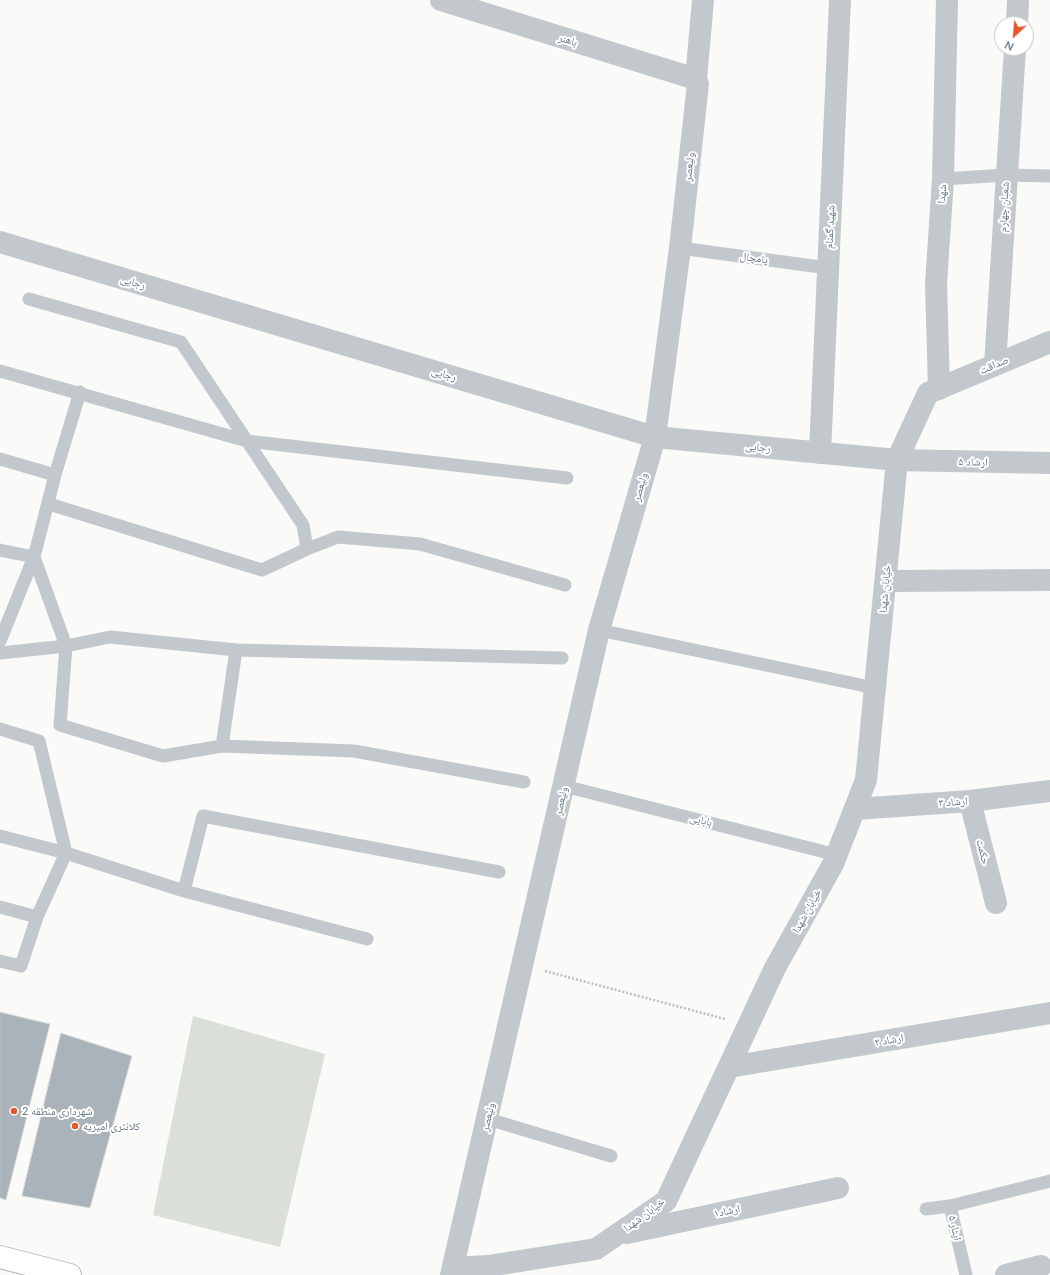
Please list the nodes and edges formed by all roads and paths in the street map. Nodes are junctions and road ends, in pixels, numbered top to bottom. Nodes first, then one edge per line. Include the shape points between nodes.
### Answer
1 (441, 0) edge
2 (703, 0) edge
3 (840, 0) edge
4 (947, 0) edge
5 (1018, 0) edge
6 (1017, 16) edge
7 (1014, 56) edge
8 (696, 79) junction
9 (1006, 175) junction
10 (1050, 176) edge
11 (943, 179) junction
12 (0, 242) edge
13 (680, 248) junction
14 (828, 268) junction
15 (29, 299) dead end
16 (1050, 342) edge
17 (995, 365) junction
18 (0, 370) edge
19 (939, 389) junction
20 (80, 392) junction
21 (655, 437) junction
22 (247, 441) junction
23 (820, 453) junction
24 (0, 459) edge
25 (897, 460) junction
26 (1050, 463) edge
27 (55, 475) junction
28 (567, 478) dead end
29 (49, 504) junction
30 (307, 549) junction
31 (0, 550) edge
32 (34, 557) junction
33 (1050, 580) edge
34 (886, 581) junction
35 (566, 585) dead end
36 (599, 630) junction
37 (0, 641) edge
38 (66, 646) junction
39 (236, 650) junction
40 (0, 653) edge
41 (562, 658) dead end
42 (875, 688) junction
43 (0, 729) edge
44 (222, 746) junction
45 (524, 782) dead end
46 (564, 786) junction
47 (1050, 791) edge
48 (970, 801) junction
49 (855, 808) junction
50 (0, 836) edge
51 (66, 853) junction
52 (837, 855) junction
53 (499, 872) dead end
54 (184, 891) junction
55 (996, 903) dead end
56 (0, 907) edge
57 (37, 917) junction
58 (367, 939) dead end
59 (0, 961) edge
60 (523, 965) junction
61 (1050, 1013) edge
62 (748, 1025) junction
63 (729, 1067) junction
64 (488, 1119) junction
65 (612, 1156) dead end
66 (1050, 1181) edge
67 (838, 1188) dead end
68 (950, 1206) junction
69 (926, 1209) dead end
70 (616, 1235) junction
71 (0, 1257) edge
72 (1042, 1266) dead end
73 (453, 1272) edge
74 (70, 1275) edge
75 (966, 1275) edge
76 (1006, 1275) edge

1 - 8 street, باهنر
2 - 8 street, ولیعصر
3 - 14 street, شهید گمنام
4 - 11 street, شهدا
5 - 6 street
7 - 9 street, شعبان چهارم
8 - 13 street, ولیعصر via 698,84
9 - 10 lane
9 - 11 lane
9 - 17 street, شعبان چهارم
11 - 19 street, شهدا via 936,284
12 - 21 street, رجایی
13 - 14 lane, پامچال
13 - 21 street, ولیعصر
14 - 23 street, شهید گمنام
15 - 22 lane via 181,342
16 - 17 street, صداقت
17 - 19 street, صداقت
18 - 20 lane
19 - 25 street, خیابان شهدا via 928,393
20 - 22 lane
20 - 27 lane
21 - 23 street, رجایی
21 - 36 street, ولیعصر
22 - 28 lane
22 - 30 lane via 304,525
23 - 25 street, رجایی
24 - 27 lane
25 - 26 street, ارشاد ۵
25 - 34 street, خیابان شهدا
27 - 29 lane
29 - 30 lane via 262,570
29 - 32 lane
30 - 35 lane via 338,537 420,544
31 - 32 lane
32 - 37 lane
32 - 38 lane
33 - 34 street
34 - 42 street, خیابان شهدا
36 - 42 lane
36 - 46 street, ولیعصر
38 - 39 lane via 110,637
38 - 40 lane
38 - 44 lane via 60,725 163,756
39 - 41 lane
39 - 44 lane
42 - 49 street, خیابان شهدا via 866,780
43 - 51 lane via 39,741
44 - 45 lane via 354,751
46 - 52 lane, بابایی
46 - 60 street, ولیعصر
47 - 48 street, ارشاد ۳
48 - 49 street, ارشاد ۳
48 - 55 street, حکمت
49 - 52 street, خیابان شهدا
50 - 51 lane
51 - 54 lane
51 - 57 lane
52 - 62 street, خیابان شهدا via 775,968
53 - 54 lane via 203,816
54 - 58 lane
56 - 57 lane
57 - 59 lane via 21,966
60 - 62 path
60 - 64 street, ولیعصر
61 - 63 street, ارشاد ۲
62 - 63 street, خیابان شهدا
63 - 70 street, خیابان شهدا via 666,1201
64 - 65 lane
64 - 73 street, ولیعصر
66 - 68 lane
67 - 70 street, ارشاد۱
68 - 69 lane, ایثار ۵
68 - 75 lane, ایثار ۵
70 - 73 street, خیابان شهدا via 596,1249
71 - 74 main road
72 - 76 street

